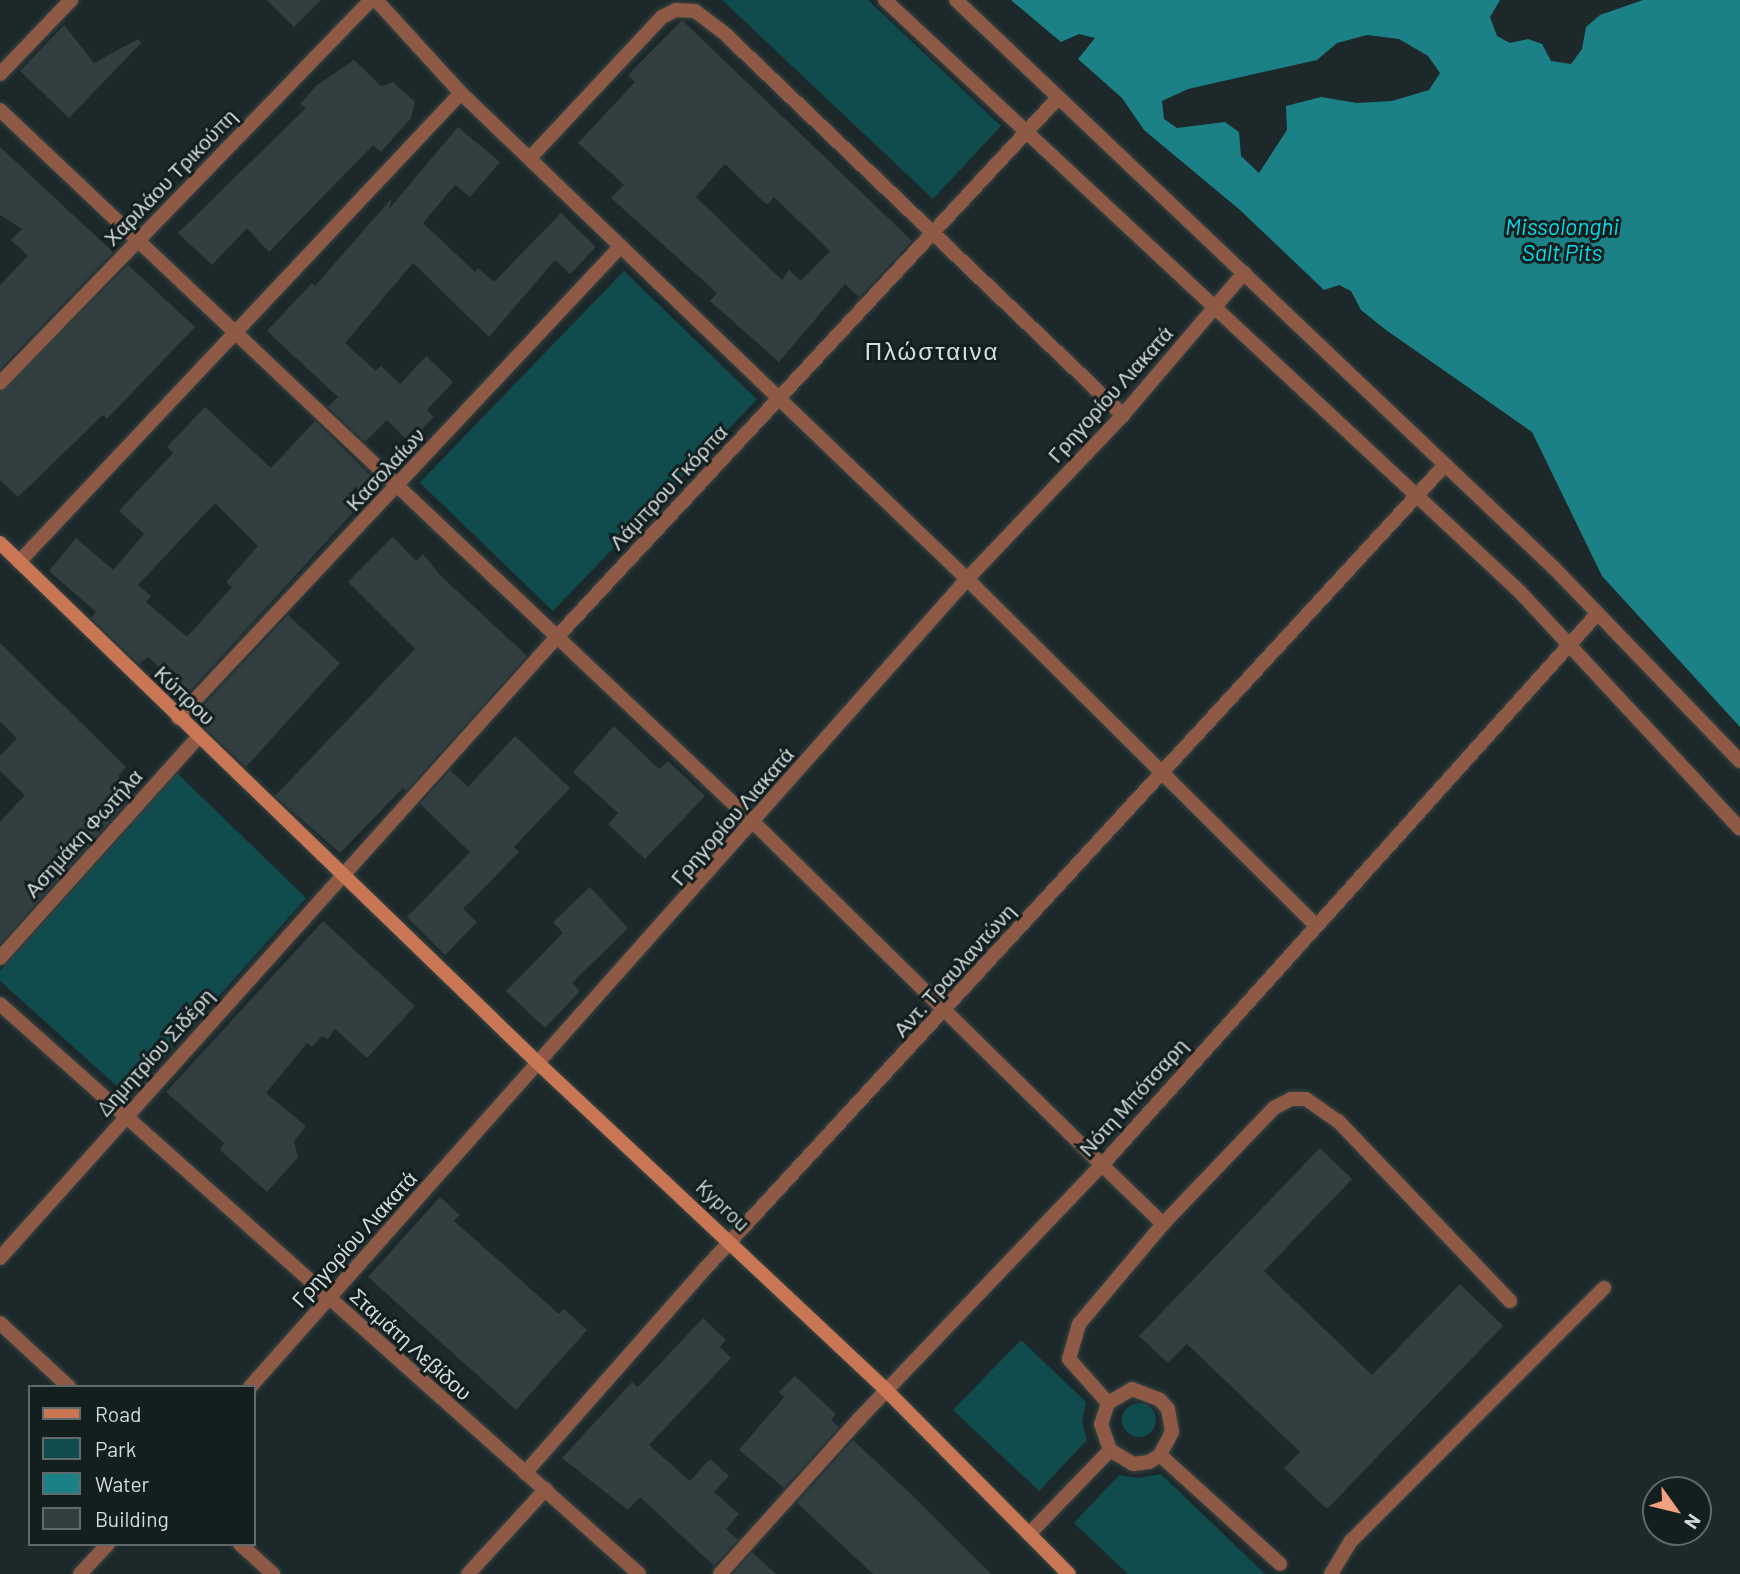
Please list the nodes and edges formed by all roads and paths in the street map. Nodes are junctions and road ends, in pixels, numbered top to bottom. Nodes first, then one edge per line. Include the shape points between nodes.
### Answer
1 (71, 0) edge
2 (371, 0) edge
3 (376, 0) edge
4 (885, 0) edge
5 (956, 0) edge
6 (0, 74) edge
7 (461, 93) junction
8 (1058, 98) junction
9 (0, 110) edge
10 (1027, 131) junction
11 (530, 159) junction
12 (931, 235) junction
13 (139, 239) junction
14 (621, 246) junction
15 (1244, 273) junction
16 (1215, 307) junction
17 (237, 331) junction
18 (0, 383) edge
19 (778, 398) junction
20 (1123, 415) junction
21 (1445, 464) junction
22 (399, 485) junction
23 (1416, 497) junction
24 (0, 543) edge
25 (19, 562) junction
26 (967, 579) junction
27 (1597, 614) junction
28 (556, 638) junction
29 (1571, 643) junction
30 (178, 718) junction
31 (198, 737) junction
32 (1740, 761) edge
33 (1160, 771) junction
34 (754, 823) junction
35 (1740, 829) edge
36 (342, 874) junction
37 (1314, 924) junction
38 (0, 958) edge
39 (0, 1004) edge
40 (944, 1013) junction
41 (539, 1063) junction
42 (124, 1118) junction
43 (1101, 1166) junction
44 (1163, 1224) junction
45 (731, 1241) junction
46 (0, 1258) edge
47 (1604, 1288) dead end
48 (328, 1299) junction
49 (1510, 1301) dead end
50 (0, 1324) edge
51 (67, 1385) edge
52 (252, 1385) edge
53 (887, 1391) junction
54 (1108, 1403) junction
55 (1110, 1450) junction
56 (1160, 1455) junction
57 (525, 1473) junction
58 (546, 1489) junction
59 (1029, 1534) junction
60 (106, 1546) edge
61 (242, 1546) edge
62 (1280, 1564) dead end
63 (1068, 1573) edge
64 (80, 1574) edge
65 (272, 1574) edge
66 (468, 1574) edge
67 (639, 1574) edge
68 (720, 1574) edge
69 (1331, 1574) edge

1 - 6 street
2 - 13 street, Χαριλάου Τρικούπη
3 - 7 street
4 - 10 street
5 - 8 street
7 - 11 street
7 - 17 street
8 - 10 street, Λάμπρου Γκόρπα
8 - 15 street
9 - 13 street
10 - 12 street, Λάμπρου Γκόρπα
10 - 16 street
11 - 12 street via 654,24 676,10 695,10
11 - 14 street
12 - 19 street, Λάμπρου Γκόρπα
12 - 20 street
13 - 17 street
13 - 18 street, Χαριλάου Τρικούπη
14 - 19 street
14 - 22 street, Κασολαίων
15 - 16 street, Γρηγορίου Λιακατά
15 - 21 street
16 - 20 street, Γρηγορίου Λιακατά
16 - 23 street
17 - 22 street
17 - 25 street
19 - 26 street
19 - 28 street, Λάμπρου Γκόρπα
20 - 26 street, Γρηγορίου Λιακατά
21 - 23 street, Αντ. Τραυλαντώνη
21 - 27 street
22 - 28 street
22 - 30 street, Κασολαίων
23 - 29 street
23 - 33 street, Αντ. Τραυλαντώνη
24 - 25 main road, Κύπρου
25 - 30 main road, Κύπρου
26 - 33 street
26 - 34 street, Γρηγορίου Λιακατά
27 - 29 street, Νότη Μπότσαρη
27 - 32 street
28 - 34 street
28 - 36 street, Λάμπρου Γκόρπα
29 - 35 street
29 - 37 street, Νότη Μπότσαρη
30 - 31 main road, Κύπρου
31 - 36 main road, Κύπρου
31 - 38 street, Ασημάκη Φωτήλα
33 - 37 street
33 - 40 street, Αντ. Τραυλαντώνη
34 - 40 street
34 - 41 street, Γρηγορίου Λιακατά
36 - 41 main road, Kyprou
36 - 42 street, Δημητρίου Σιδέρη
37 - 43 street, Νότη Μπότσαρη
39 - 42 street, Σταμάτη Λεβίδου
40 - 43 street
40 - 45 street, Αντ. Τραυλαντώνη
41 - 45 main road, Kyprou
41 - 48 street, Γρηγορίου Λιακατά
42 - 46 street, Δημητρίου Σιδέρη
42 - 48 street, Σταμάτη Λεβίδου
43 - 44 street
43 - 53 street, Νότη Μπότσαρη
44 - 49 street via 1274,1108 1291,1099 1306,1099 1338,1121
44 - 54 street via 1093,1306 1070,1342 1069,1359 1075,1370
45 - 53 main road, Kyprou
45 - 57 street, Αντ. Τραυλαντώνη
47 - 69 street via 1351,1541
48 - 52 street, Γρηγορίου Λιακατά
48 - 57 street, Σταμάτη Λεβίδου
50 - 51 street
53 - 59 main road, Kyprou
53 - 68 street, Νότη Μπότσαρη
54 - 55 street via 1101,1424
54 - 56 street via 1132,1389 1160,1400 1168,1409 1172,1432
55 - 56 street via 1133,1464
55 - 59 street
56 - 62 street
57 - 58 street, Σταμάτη Λεβίδου
58 - 66 street
58 - 67 street, Σταμάτη Λεβίδου
59 - 63 main road, Kyprou
60 - 64 street
61 - 65 street

